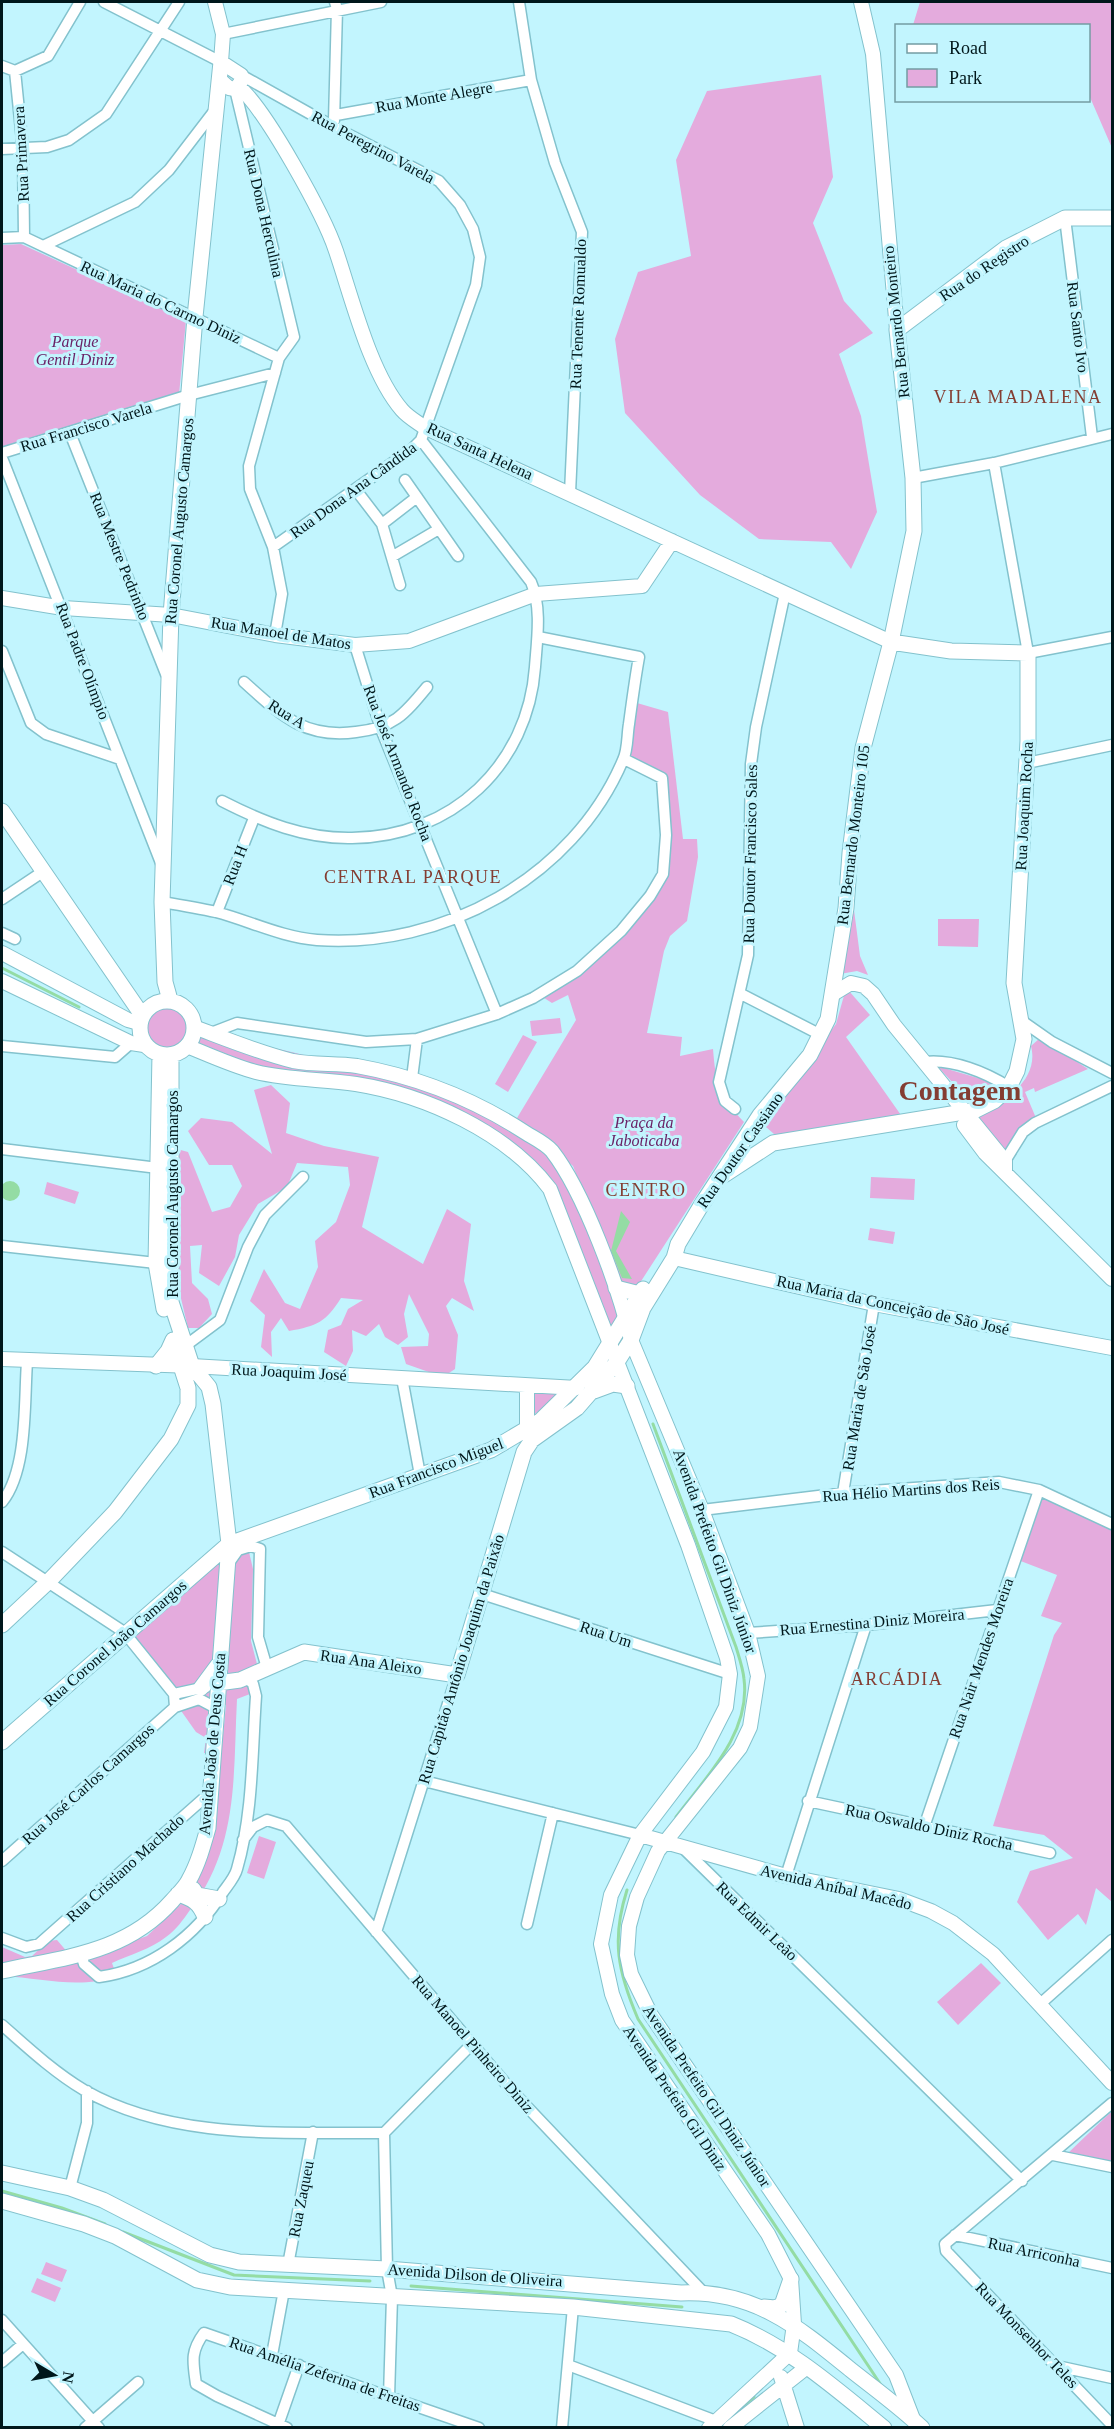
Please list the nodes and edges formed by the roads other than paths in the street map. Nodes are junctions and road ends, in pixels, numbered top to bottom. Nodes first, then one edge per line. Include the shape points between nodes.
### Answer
1 (80, 2) edge
2 (104, 2) edge
3 (179, 2) edge
4 (215, 2) edge
5 (381, 2) edge
6 (519, 2) edge
7 (861, 2) edge
8 (336, 5) edge
9 (160, 31) junction
10 (223, 34) junction
11 (221, 62) junction
12 (2, 66) edge
13 (15, 71) junction
14 (531, 80) junction
15 (238, 83) junction
16 (215, 110) junction
17 (336, 115) junction
18 (332, 126) junction
19 (2, 150) edge
20 (23, 150) junction
21 (1065, 218) junction
22 (1113, 218) edge
23 (24, 237) junction
24 (2, 238) edge
25 (43, 246) junction
26 (195, 317) junction
27 (897, 330) junction
28 (279, 358) junction
29 (275, 373) junction
30 (189, 395) junction
31 (70, 433) junction
32 (423, 433) junction
33 (1113, 434) edge
34 (1092, 437) junction
35 (2, 453) edge
36 (2, 458) edge
37 (994, 463) junction
38 (913, 478) junction
39 (405, 480) dead end
40 (356, 490) junction
41 (570, 493) junction
42 (417, 497) junction
43 (382, 524) junction
44 (439, 529) junction
45 (672, 541) junction
46 (273, 547) junction
47 (393, 556) junction
48 (458, 556) dead end
49 (400, 585) dead end
50 (536, 594) junction
51 (785, 594) junction
52 (2, 598) edge
53 (63, 608) junction
54 (143, 613) junction
55 (171, 615) junction
56 (275, 635) junction
57 (537, 637) junction
58 (1113, 637) edge
59 (891, 642) junction
60 (355, 645) junction
61 (2, 651) edge
62 (1028, 653) junction
63 (169, 680) junction
64 (244, 682) dead end
65 (427, 687) dead end
66 (381, 729) junction
67 (1113, 745) edge
68 (120, 759) junction
69 (624, 759) junction
70 (1027, 763) junction
71 (222, 801) dead end
72 (2, 811) edge
73 (254, 818) junction
74 (421, 825) junction
75 (162, 866) junction
76 (44, 871) junction
77 (2, 899) edge
78 (162, 902) junction
79 (217, 912) junction
80 (458, 917) junction
81 (2, 933) edge
82 (15, 939) dead end
83 (2, 953) edge
84 (2, 981) edge
85 (126, 988) junction
86 (741, 994) junction
87 (833, 994) junction
88 (160, 1002) junction
89 (497, 1014) junction
90 (141, 1019) junction
91 (1022, 1021) junction
92 (194, 1027) junction
93 (1039, 1033) junction
94 (211, 1034) junction
95 (821, 1035) junction
96 (417, 1039) junction
97 (1024, 1039) junction
98 (138, 1044) junction
99 (2, 1046) edge
100 (187, 1046) junction
101 (166, 1055) junction
102 (925, 1062) junction
103 (1113, 1073) edge
104 (412, 1078) junction
105 (1113, 1086) edge
106 (1009, 1087) junction
107 (484, 1108) junction
108 (735, 1109) dead end
109 (959, 1113) junction
110 (760, 1115) junction
111 (509, 1121) junction
112 (477, 1128) junction
113 (498, 1143) junction
114 (773, 1143) junction
115 (2, 1149) edge
116 (1005, 1166) junction
117 (158, 1168) junction
118 (303, 1177) dead end
119 (719, 1179) junction
120 (2, 1246) edge
121 (676, 1251) junction
122 (156, 1263) junction
123 (1113, 1279) edge
124 (616, 1288) junction
125 (640, 1294) junction
126 (874, 1304) junction
127 (626, 1316) junction
128 (631, 1340) junction
129 (610, 1342) junction
130 (179, 1343) junction
131 (1113, 1348) edge
132 (2, 1359) edge
133 (27, 1362) junction
134 (617, 1362) junction
135 (156, 1366) junction
136 (186, 1366) junction
137 (402, 1378) junction
138 (527, 1386) junction
139 (627, 1386) junction
140 (577, 1388) junction
141 (594, 1390) junction
142 (213, 1404) junction
143 (188, 1405) junction
144 (530, 1435) junction
145 (491, 1450) junction
146 (518, 1467) junction
147 (420, 1475) junction
148 (1039, 1490) junction
149 (843, 1493) junction
150 (2, 1502) edge
151 (702, 1510) junction
152 (1113, 1524) edge
153 (260, 1533) junction
154 (229, 1544) junction
155 (260, 1549) junction
156 (2, 1552) edge
157 (228, 1565) junction
158 (49, 1581) junction
159 (482, 1594) junction
160 (997, 1610) junction
161 (2, 1625) edge
162 (866, 1625) junction
163 (124, 1632) junction
164 (748, 1633) junction
165 (219, 1662) junction
166 (267, 1668) junction
167 (730, 1674) junction
168 (457, 1675) junction
169 (246, 1677) junction
170 (218, 1683) junction
171 (201, 1688) junction
172 (174, 1694) junction
173 (175, 1707) junction
174 (216, 1708) junction
175 (2, 1742) edge
176 (424, 1781) junction
177 (211, 1792) junction
178 (808, 1801) junction
179 (553, 1813) junction
180 (924, 1827) junction
181 (640, 1834) junction
182 (243, 1840) junction
183 (664, 1842) junction
184 (683, 1848) junction
185 (1050, 1853) dead end
186 (2, 1861) edge
187 (786, 1876) junction
188 (183, 1888) junction
189 (219, 1899) junction
190 (205, 1917) junction
191 (527, 1924) dead end
192 (376, 1932) junction
193 (2, 1938) edge
194 (1113, 1940) edge
195 (81, 1954) junction
196 (2, 1971) edge
197 (1039, 2005) junction
198 (2, 2025) edge
199 (472, 2044) junction
200 (1110, 2077) edge
201 (87, 2091) junction
202 (1113, 2103) edge
203 (313, 2132) junction
204 (384, 2133) junction
205 (1053, 2155) junction
206 (1113, 2168) edge
207 (2, 2173) edge
208 (1022, 2181) junction
209 (70, 2188) junction
210 (2, 2201) edge
211 (955, 2235) junction
212 (288, 2265) junction
213 (1113, 2268) edge
214 (387, 2269) junction
215 (791, 2278) junction
216 (284, 2290) junction
217 (703, 2292) junction
218 (392, 2297) junction
219 (573, 2307) junction
220 (764, 2307) junction
221 (2, 2320) edge
222 (794, 2324) junction
223 (23, 2344) junction
224 (272, 2355) junction
225 (785, 2358) junction
226 (2, 2362) edge
227 (299, 2365) junction
228 (568, 2365) junction
229 (1057, 2366) junction
230 (807, 2367) junction
231 (1113, 2378) edge
232 (138, 2382) dead end
233 (781, 2385) junction
234 (389, 2397) junction
235 (713, 2424) edge
236 (1113, 2424) edge
237 (92, 2425) edge
238 (914, 2425) edge
239 (283, 2426) edge
240 (479, 2427) edge
241 (562, 2427) edge
242 (730, 2427) edge
243 (797, 2427) edge
244 (884, 2427) edge

1 - 13 street via 48,56
2 - 9 street
3 - 9 street
4 - 10 street
5 - 8 street
6 - 14 street, Rua Tenente Romualdo
7 - 27 street, Rua Bernardo Monteiro via 873,54
8 - 10 street
8 - 17 street
9 - 11 street
9 - 20 street via 106,114 69,140
10 - 11 street
11 - 15 main road, Rua Coronel Augusto Camargos
12 - 13 street
13 - 20 street, Rua Primavera
14 - 17 street, Rua Monte Alegre
14 - 41 street, Rua Tenente Romualdo via 555,163 582,232
15 - 16 main road, Rua Coronel Augusto Camargos
15 - 18 street, Rua Peregrino Varela
15 - 28 street, Rua Dona Herculina via 294,337
15 - 32 street, Rua Santa Helena via 269,126 320,216 374,361 403,411
16 - 25 street via 169,170 135,202
16 - 26 main road, Rua Coronel Augusto Camargos
17 - 18 street
18 - 32 street, Rua Peregrino Varela via 439,181 460,205 473,229 480,257 476,285
19 - 20 street
20 - 23 street, Rua Primavera
21 - 22 main road, Rua do Registro
21 - 27 main road, Rua do Registro via 1006,248
21 - 34 street, Rua Santo Ivo
23 - 24 street
23 - 25 street, Rua Maria do Carmo Diniz
25 - 26 street, Rua Maria do Carmo Diniz
26 - 28 street, Rua Maria do Carmo Diniz
26 - 30 main road, Rua Coronel Augusto Camargos
27 - 38 main road, Rua Bernardo Monteiro
28 - 29 street
29 - 30 street, Rua Francisco Varela
29 - 46 street via 249,466 250,489
30 - 31 street, Rua Francisco Varela
30 - 55 main road, Rua Coronel Augusto Camargos
31 - 35 street, Rua Francisco Varela
31 - 54 street, Rua Mestre Pedrinho
32 - 40 street, Rua Dona Ana Cândida via 412,449
32 - 41 street, Rua Santa Helena
32 - 50 street, Rua Santa Helena
33 - 34 street
34 - 37 street
36 - 53 street, Rua Padre Olímpio
37 - 38 street
37 - 62 street, Rua Joaquim Rocha
38 - 59 main road, Rua Bernardo Monteiro via 914,531
39 - 42 street
40 - 43 street
40 - 46 street, Rua Dona Ana Cândida
41 - 45 street, Rua Santa Helena
42 - 43 street
42 - 44 street
43 - 47 street
44 - 47 street
44 - 48 street
45 - 50 street, Rua Manoel de Matos via 642,586
45 - 51 street, Rua Santa Helena
46 - 56 street via 282,594
47 - 49 street
50 - 57 street
50 - 60 street, Rua Manoel de Matos via 409,641
51 - 59 street, Rua Santa Helena
51 - 86 street, Rua Doutor Francisco Sales via 751,764 748,955
52 - 53 street, Rua Manoel de Matos
53 - 54 street, Rua Manoel de Matos
53 - 68 street, Rua Padre Olímpio
54 - 55 street, Rua Manoel de Matos
54 - 63 street, Rua Mestre Pedrinho
55 - 56 street, Rua Manoel de Matos
55 - 63 main road, Rua Coronel Augusto Camargos
56 - 60 street, Rua Manoel de Matos
57 - 69 street via 639,657
57 - 74 street via 533,697 519,737 498,770 470,798
58 - 62 street
59 - 62 main road via 951,651
59 - 87 main road, Rua Bernardo Monteiro 105 via 863,748
60 - 66 street, Rua José Armando Rocha
61 - 68 street via 31,723 46,734
62 - 70 main road, Rua Joaquim Rocha
63 - 75 main road, Rua Coronel Augusto Camargos
64 - 66 street, Rua A via 301,727 331,735
65 - 66 street, Rua A via 406,714
66 - 74 street, Rua José Armando Rocha
67 - 70 street
68 - 75 street, Rua Padre Olímpio
69 - 80 street via 596,808 565,846 530,878 494,902
69 - 89 street via 662,778 666,835 663,874 621,931 577,971
70 - 91 main road, Rua Joaquim Rocha via 1014,983
71 - 73 street
72 - 76 main road
73 - 74 street via 287,829 352,838
73 - 79 street, Rua H
74 - 80 street, Rua José Armando Rocha
75 - 78 main road, Rua Coronel Augusto Camargos
76 - 77 street
76 - 85 main road
78 - 79 street
78 - 88 main road, Rua Coronel Augusto Camargos via 165,982
79 - 80 street via 267,931 315,940 405,935
80 - 89 street, Rua José Armando Rocha
81 - 82 street
83 - 90 street via 128,1020
84 - 98 street
85 - 88 main road
85 - 90 main road
86 - 95 street
86 - 108 street, Rua Doutor Francisco Sales via 725,1048 720,1082 725,1101
87 - 95 main road, Rua Doutor Cassiano
87 - 102 street via 851,983 864,986
88 - 90 main road
88 - 92 main road via 183,1006
89 - 96 street
90 - 98 main road
91 - 93 street
91 - 97 main road, Rua Joaquim Rocha
92 - 94 street, Avenida Prefeito Gil Diniz Júnior
92 - 100 main road
93 - 97 street
93 - 103 street
94 - 96 street via 237,1023 366,1042
94 - 104 street, Avenida Prefeito Gil Diniz Júnior via 295,1061 355,1066
95 - 110 main road, Rua Doutor Cassiano via 810,1055
96 - 104 street
97 - 106 main road, Rua Joaquim Rocha
98 - 99 street via 115,1057
98 - 101 main road
100 - 101 main road
100 - 112 street, Avenida Prefeito Gil Diniz Júnior via 255,1071 411,1095
101 - 117 main road, Rua Coronel Augusto Camargos
101 - 130 main road, Rua Coronel Augusto Camargos via 171,1302
102 - 106 street via 967,1067
102 - 109 street
104 - 107 street, Avenida Prefeito Gil Diniz Júnior
105 - 116 street via 1035,1123 1023,1132
106 - 109 main road, Rua Joaquim Rocha via 986,1106
107 - 111 street, Avenida Prefeito Gil Diniz Júnior
107 - 112 street via 486,1122
109 - 114 main road, Rua Joaquim Rocha
109 - 116 street via 985,1153
110 - 114 main road via 761,1128
110 - 119 main road, Rua Doutor Cassiano
111 - 113 street via 499,1128
111 - 124 street, Avenida Prefeito Gil Diniz Júnior via 550,1149 570,1179
112 - 113 street, Avenida Prefeito Gil Diniz Júnior
113 - 129 street, Avenida Prefeito Gil Diniz Júnior via 533,1166 550,1189
114 - 119 main road
115 - 117 street
116 - 123 street
117 - 122 main road, Rua Coronel Augusto Camargos
118 - 130 street via 265,1215 248,1247 220,1320
119 - 121 main road, Rua Doutor Cassiano
120 - 122 street
121 - 125 main road, Rua Doutor Cassiano via 666,1254
121 - 126 street, Rua Maria da Conceição de São José
121 - 128 main road, Rua Doutor Cassiano via 643,1308
122 - 130 main road, Rua Coronel Augusto Camargos via 162,1302
124 - 125 main road
124 - 127 street, Avenida Prefeito Gil Diniz Júnior
125 - 127 main road, Rua Doutor Cassiano
126 - 131 street, Rua Maria da Conceição de São José
126 - 149 street, Rua Maria de São José
127 - 128 street, Avenida Prefeito Gil Diniz Júnior
127 - 129 main road, Rua Doutor Cassiano
128 - 134 main road, Rua Francisco Miguel
128 - 151 street, Avenida Prefeito Gil Diniz Júnior
129 - 134 street, Avenida Prefeito Gil Diniz Júnior
129 - 140 main road, Rua Francisco Miguel
130 - 135 main road
130 - 136 main road, Rua Coronel Augusto Camargos
132 - 133 street, Rua Joaquim José
133 - 135 street, Rua Joaquim José
133 - 150 street via 18,1466 13,1485
134 - 139 street, Avenida Prefeito Gil Diniz Júnior
134 - 141 main road, Rua Francisco Miguel
135 - 136 street, Rua Joaquim José
136 - 137 street, Rua Joaquim José
136 - 142 main road, Avenida João de Deus Costa via 208,1387
136 - 143 main road, Rua Coronel Augusto Camargos
137 - 138 street, Rua Joaquim José
137 - 147 street
138 - 140 street, Rua Joaquim José
138 - 144 street, Rua Capitão Antônio Joaquim da Paixão
139 - 141 main road via 613,1384
139 - 167 street, Avenida Prefeito Gil Diniz Júnior via 688,1545
140 - 144 main road, Rua Francisco Miguel
141 - 144 main road, Rua Francisco Miguel via 576,1408
142 - 143 main road
142 - 154 main road, Avenida João de Deus Costa
143 - 158 main road via 171,1438 115,1512
144 - 145 main road, Rua Francisco Miguel
144 - 146 main road, Rua Capitão Antônio Joaquim da Paixão
145 - 146 main road via 512,1456
145 - 147 main road, Rua Francisco Miguel
146 - 159 main road, Rua Capitão Antônio Joaquim da Paixão
147 - 153 main road, Rua Francisco Miguel
148 - 149 street, Rua Hélio Martins dos Reis via 999,1482
148 - 152 street, Rua Hélio Martins dos Reis
148 - 160 street, Rua Nair Mendes Moreira
149 - 151 street, Rua Hélio Martins dos Reis
151 - 164 street, Avenida Prefeito Gil Diniz Júnior
153 - 154 main road, Rua Francisco Miguel
153 - 155 street
154 - 157 main road, Avenida João de Deus Costa
154 - 163 main road, Rua Coronel João Camargos
155 - 157 street via 251,1546 238,1550
155 - 166 street via 258,1637
156 - 158 street
157 - 165 main road, Avenida João de Deus Costa
158 - 161 main road
158 - 163 street
159 - 167 street, Rua Um
159 - 168 main road, Rua Capitão Antônio Joaquim da Paixão
160 - 162 street, Rua Ernestina Diniz Moreira
160 - 180 street, Rua Nair Mendes Moreira
162 - 164 street, Rua Ernestina Diniz Moreira
162 - 178 street
163 - 172 street
163 - 175 main road, Rua Coronel João Camargos
164 - 183 street, Avenida Prefeito Gil Diniz Júnior via 758,1676 750,1727 740,1748
165 - 170 main road, Avenida João de Deus Costa
165 - 171 main road
166 - 168 main road, Rua Ana Aleixo via 304,1652
166 - 169 main road, Rua Ana Aleixo
167 - 181 street, Avenida Prefeito Gil Diniz Júnior via 726,1707 703,1752
168 - 176 street, Rua Capitão Antônio Joaquim da Paixão
169 - 170 main road, Rua Ana Aleixo
169 - 182 street, Avenida João de Deus Costa via 256,1696
170 - 171 street
170 - 174 main road, Avenida João de Deus Costa
171 - 172 street
172 - 173 street
173 - 174 street via 199,1699
173 - 186 street, Rua José Carlos Camargos
174 - 177 main road, Avenida João de Deus Costa
176 - 179 street, Rua Edmir Leão
176 - 192 street, Rua Capitão Antônio Joaquim da Paixão
177 - 188 main road, Avenida João de Deus Costa via 208,1828 199,1860
177 - 193 street, Rua Cristiano Machado via 39,1944 26,1947
178 - 180 street, Rua Oswaldo Diniz Rocha
178 - 187 street
179 - 181 street, Rua Edmir Leão
179 - 191 street
180 - 185 street, Rua Oswaldo Diniz Rocha
181 - 183 street, Rua Edmir Leão
181 - 215 street, Avenida Prefeito Gil Diniz via 604,1918 601,1944 612,1995 636,2042 768,2234
182 - 189 street, Avenida João de Deus Costa via 237,1871
182 - 192 street, Rua Manoel Pinheiro Diniz via 253,1827 267,1820 286,1826
183 - 184 street, Rua Edmir Leão
183 - 238 street, Avenida Prefeito Gil Diniz Júnior via 645,1875 629,1926 627,1955 638,1991 896,2375
184 - 187 street, Avenida Aníbal Macêdo
184 - 208 street, Rua Edmir Leão
187 - 197 street, Avenida Aníbal Macêdo via 899,1899 931,1911 993,1954
188 - 189 main road
188 - 190 main road
188 - 195 main road, Avenida João de Deus Costa via 141,1930
189 - 190 street, Avenida João de Deus Costa
190 - 195 street, Avenida João de Deus Costa via 180,1942 153,1960 118,1975 99,1977 84,1964
192 - 199 street, Rua Manoel Pinheiro Diniz
194 - 197 street
195 - 196 main road
197 - 200 street, Avenida Aníbal Macêdo
198 - 201 street via 61,2076
199 - 204 street
199 - 217 street, Rua Manoel Pinheiro Diniz
201 - 203 street via 174,2123
201 - 209 street via 87,2123
202 - 205 street
203 - 204 street
203 - 212 street, Rua Zaqueu
204 - 214 street
205 - 206 street
205 - 208 street
207 - 209 main road, Avenida Dilson de Oliveira
208 - 211 street
209 - 212 main road, Avenida Dilson de Oliveira via 103,2200 210,2256
210 - 216 main road, Avenida Dilson de Oliveira via 115,2236 196,2280 230,2287
211 - 213 street, Rua Arriconha
211 - 229 street, Rua Monsenhor Teles via 945,2244 945,2251
212 - 214 main road, Avenida Dilson de Oliveira
214 - 217 main road, Avenida Dilson de Oliveira
214 - 218 street
215 - 220 main road via 782,2305
215 - 222 street, Avenida Prefeito Gil Diniz
216 - 218 main road, Avenida Dilson de Oliveira
216 - 224 street
217 - 220 main road, Avenida Dilson de Oliveira
218 - 219 main road, Avenida Dilson de Oliveira
218 - 234 street
219 - 225 main road, Avenida Dilson de Oliveira via 731,2324 753,2332
219 - 228 street
220 - 222 main road, Avenida Dilson de Oliveira
221 - 223 street
222 - 225 street, Avenida Prefeito Gil Diniz
222 - 238 main road, Avenida Dilson de Oliveira
223 - 226 street
223 - 237 street
224 - 227 street, Rua Amélia Zeferina de Freitas
224 - 239 street, Rua Amélia Zeferina de Freitas via 204,2333 195,2346 196,2384
225 - 230 main road, Avenida Dilson de Oliveira
225 - 233 street, Avenida Prefeito Gil Diniz
225 - 235 street
227 - 234 street, Rua Amélia Zeferina de Freitas
227 - 239 street
228 - 235 street
228 - 241 street
229 - 231 street
229 - 236 street, Rua Monsenhor Teles
230 - 233 street
230 - 244 main road, Avenida Dilson de Oliveira
232 - 237 street
233 - 242 street
233 - 243 street
234 - 240 street, Rua Amélia Zeferina de Freitas

